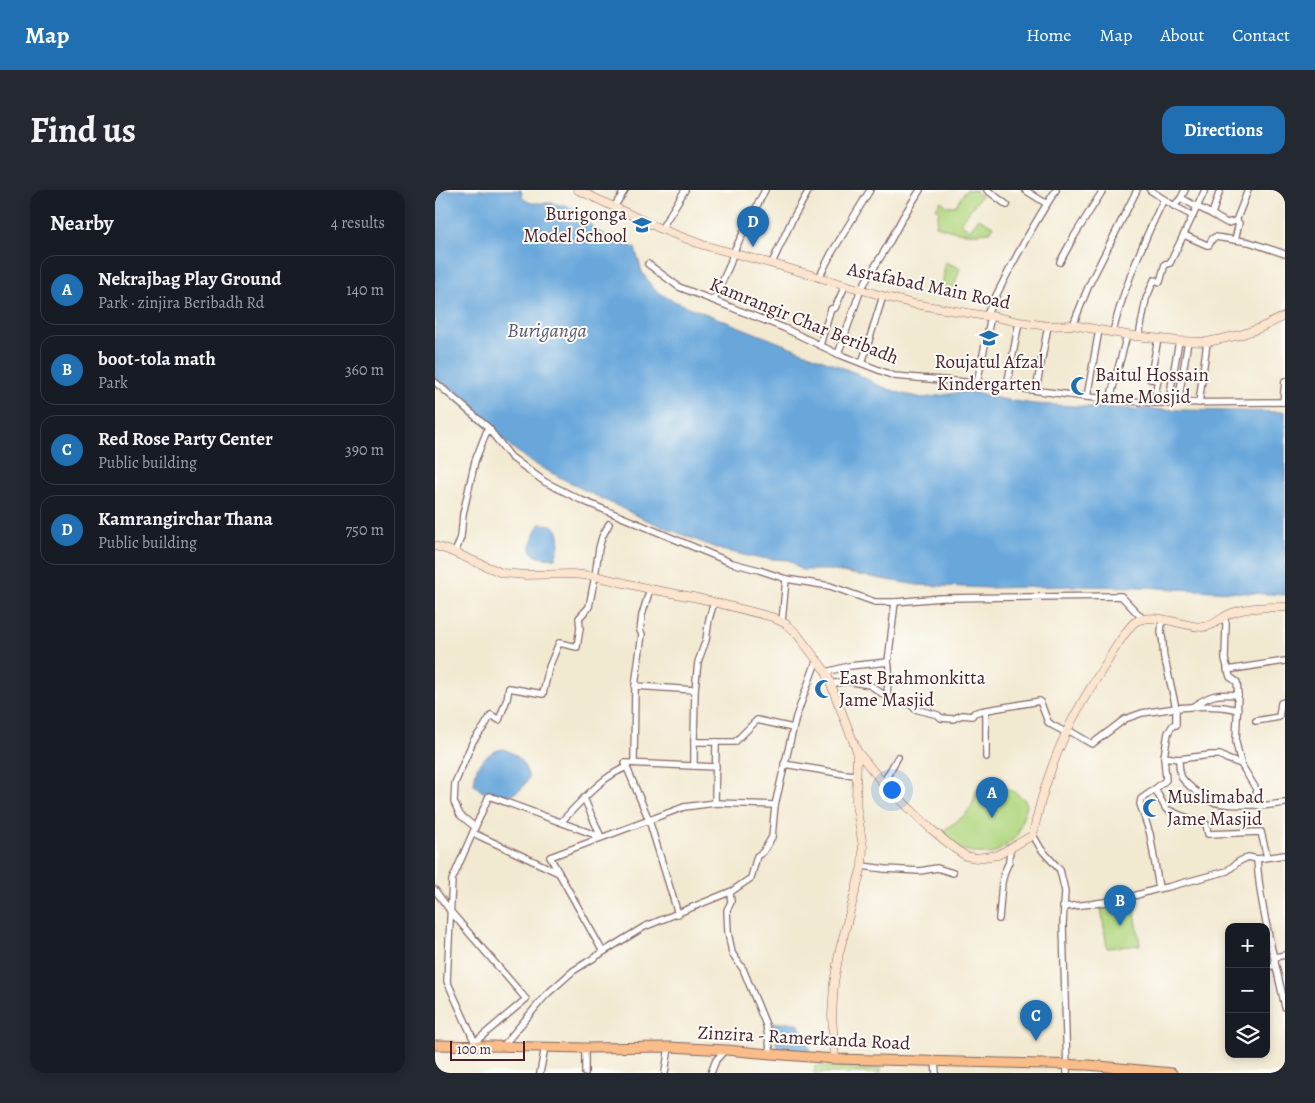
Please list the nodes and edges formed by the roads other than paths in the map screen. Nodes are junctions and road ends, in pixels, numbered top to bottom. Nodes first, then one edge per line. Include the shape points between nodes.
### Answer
1 (578, 190) edge
2 (625, 190) edge
3 (685, 190) edge
4 (765, 190) edge
5 (809, 190) edge
6 (870, 190) edge
7 (920, 190) edge
8 (987, 190) edge
9 (1025, 190) edge
10 (1056, 190) edge
11 (1103, 190) edge
12 (1137, 190) edge
13 (1150, 190) edge
14 (1185, 190) edge
15 (1205, 190) edge
16 (1220, 190) edge
17 (1248, 190) edge
18 (1162, 195) edge
19 (1181, 198) junction
20 (1047, 204) junction
21 (1007, 205) dead end
22 (1174, 206) junction
23 (614, 207) junction
24 (1197, 207) junction
25 (1212, 214) junction
26 (1193, 216) junction
27 (1236, 221) junction
28 (661, 229) junction
29 (1184, 235) junction
30 (1235, 240) junction
31 (733, 253) junction
32 (1285, 254) edge
33 (1060, 262) dead end
34 (772, 263) junction
35 (648, 264) dead end
36 (819, 278) junction
37 (845, 286) junction
38 (861, 289) junction
39 (883, 296) junction
40 (715, 300) junction
41 (988, 316) junction
42 (1285, 316) edge
43 (1019, 322) junction
44 (1073, 325) junction
45 (1048, 326) junction
46 (1099, 330) junction
47 (1113, 332) junction
48 (1127, 335) junction
49 (1139, 336) junction
50 (1158, 339) junction
51 (1179, 341) junction
52 (1188, 341) junction
53 (1207, 342) junction
54 (820, 345) junction
55 (838, 354) junction
56 (862, 363) junction
57 (435, 382) edge
58 (1285, 382) edge
59 (977, 383) junction
60 (1007, 386) junction
61 (1036, 390) junction
62 (1087, 397) junction
63 (1110, 399) junction
64 (1284, 402) edge
65 (1153, 403) junction
66 (1178, 403) junction
67 (1199, 403) junction
68 (1169, 404) junction
69 (497, 435) dead end
70 (609, 524) dead end
71 (435, 546) edge
72 (455, 553) junction
73 (595, 576) junction
74 (786, 579) junction
75 (650, 589) junction
76 (714, 602) junction
77 (895, 602) junction
78 (1285, 607) edge
79 (1224, 618) junction
80 (1143, 619) junction
81 (1162, 620) junction
82 (783, 622) junction
83 (817, 659) junction
84 (1285, 661) edge
85 (888, 662) junction
86 (1227, 670) junction
87 (826, 672) junction
88 (831, 684) junction
89 (635, 686) junction
90 (695, 690) junction
91 (1238, 695) junction
92 (888, 698) junction
93 (1285, 702) edge
94 (1193, 707) junction
95 (1176, 708) junction
96 (986, 710) junction
97 (1238, 710) junction
98 (1256, 721) dead end
99 (793, 728) junction
100 (1067, 731) junction
101 (694, 742) junction
102 (716, 742) junction
103 (857, 751) junction
104 (897, 757) dead end
105 (987, 757) dead end
106 (1164, 758) junction
107 (1179, 759) junction
108 (634, 763) junction
109 (783, 764) junction
110 (1241, 764) junction
111 (695, 766) junction
112 (627, 767) junction
113 (716, 767) junction
114 (856, 775) junction
115 (883, 783) junction
116 (1155, 789) junction
117 (584, 798) junction
118 (715, 803) junction
119 (1285, 804) edge
120 (775, 805) junction
121 (1257, 805) junction
122 (649, 820) junction
123 (561, 822) junction
124 (474, 830) junction
125 (601, 837) junction
126 (1029, 837) junction
127 (1010, 848) junction
128 (1285, 855) edge
129 (1267, 857) junction
130 (1257, 859) junction
131 (862, 866) junction
132 (953, 872) dead end
133 (559, 873) junction
134 (1159, 888) junction
135 (435, 890) edge
136 (730, 892) junction
137 (1063, 907) junction
138 (451, 912) junction
139 (678, 914) junction
140 (999, 919) dead end
141 (603, 952) junction
142 (1285, 955) edge
143 (1275, 964) junction
144 (1270, 966) edge
145 (1282, 981) edge
146 (1285, 1007) edge
147 (476, 1044) junction
148 (435, 1045) edge
149 (503, 1046) junction
150 (545, 1047) junction
151 (669, 1047) junction
152 (585, 1048) junction
153 (726, 1050) junction
154 (771, 1054) junction
155 (835, 1059) junction
156 (935, 1061) junction
157 (1067, 1069) edge
158 (540, 1073) edge
159 (585, 1073) edge
160 (665, 1073) edge
161 (711, 1073) edge
162 (936, 1073) edge
163 (1172, 1073) edge

1 - 23 street, Asrafabad Main Road
2 - 23 street
3 - 28 street
4 - 31 street
5 - 34 street
6 - 36 street
7 - 38 street
8 - 21 street
9 - 20 street
10 - 20 street
11 - 33 street
12 - 44 street via 1089,285
13 - 18 street
14 - 19 street
15 - 24 street
16 - 25 street
17 - 27 street
18 - 22 street
18 - 47 street
19 - 22 street
19 - 24 street
20 - 41 street via 1010,267
22 - 26 street
23 - 28 street, Asrafabad Main Road
24 - 25 street
24 - 26 street
25 - 27 street via 1227,223
26 - 29 street
27 - 30 street via 1239,222
28 - 31 street, Asrafabad Main Road
29 - 30 street via 1207,245 1215,237
29 - 49 street via 1170,264 1165,264 1160,282 1154,280 1146,299
30 - 32 street
31 - 34 street, Asrafabad Main Road
31 - 40 street
34 - 36 street, Asrafabad Main Road
35 - 40 street, Kamrangir Char Beribadh via 679,287
36 - 37 street, Asrafabad Main Road
37 - 38 street, Asrafabad Main Road
37 - 54 street via 835,308 831,309
38 - 39 street, Asrafabad Main Road
38 - 55 street
39 - 41 street, Asrafabad Main Road
39 - 56 street
40 - 54 street, Kamrangir Char Beribadh
41 - 43 street, Asrafabad Main Road
41 - 59 street
42 - 53 street, Asrafabad Main Road via 1260,328
43 - 45 street, Asrafabad Main Road
43 - 60 street
44 - 45 street, Asrafabad Main Road
44 - 46 street, Asrafabad Main Road
45 - 61 street
46 - 47 street, Asrafabad Main Road
46 - 62 street
47 - 48 street, Asrafabad Main Road
48 - 49 street, Asrafabad Main Road
48 - 63 street
49 - 50 street, Asrafabad Main Road
50 - 51 street, Asrafabad Main Road
50 - 65 street via 1150,378 1158,380
51 - 52 street, Asrafabad Main Road
51 - 68 street
52 - 53 street, Asrafabad Main Road
52 - 66 street
53 - 67 street
54 - 55 street, Kamrangir Char Beribadh
55 - 56 street, Kamrangir Char Beribadh
56 - 59 street, Kamrangir Char Beribadh via 894,376
57 - 69 street
58 - 64 street
59 - 60 street, Kamrangir Char Beribadh
60 - 61 street, Kamrangir Char Beribadh
61 - 62 street, Kamrangir Char Beribadh
62 - 63 street, Kamrangir Char Beribadh
63 - 65 street, Kamrangir Char Beribadh
64 - 67 street, Kamrangir Char Beribadh
65 - 68 street, Kamrangir Char Beribadh
66 - 67 street, Kamrangir Char Beribadh
66 - 68 street, Kamrangir Char Beribadh
70 - 73 street via 601,542
71 - 72 street
72 - 73 street via 508,574
72 - 74 street via 475,461 488,428 511,457 545,482 732,563
73 - 75 street
73 - 124 street via 589,607 579,618 577,646 559,643 543,694 509,688 499,720 491,715 473,741 455,783 453,802
74 - 77 street via 831,586 875,602
74 - 82 street
75 - 76 street
75 - 89 street via 642,615
76 - 82 street
76 - 90 street via 698,662
77 - 80 street via 941,598 1121,596
77 - 85 street
78 - 79 street via 1241,610
79 - 81 street via 1204,627
79 - 86 street
80 - 81 street
80 - 100 street via 1135,622 1119,643
81 - 95 street via 1163,658
82 - 83 street
83 - 87 street
83 - 99 street
84 - 86 street
85 - 87 street
85 - 92 street
86 - 91 street via 1231,679 1237,682
87 - 88 street
88 - 92 street via 870,685
88 - 103 street
89 - 90 street
89 - 108 street
90 - 101 street
91 - 94 street via 1218,694
91 - 97 street
92 - 96 street via 943,719 972,716
93 - 98 street via 1281,703 1279,717
94 - 95 street
94 - 97 street via 1228,706
95 - 100 street via 1125,719 1091,744
95 - 106 street via 1176,725 1168,733
96 - 100 street via 1040,701 1048,722
96 - 105 street
97 - 110 street via 1235,742
99 - 102 street via 757,720 735,742
99 - 109 street
100 - 126 street
101 - 102 street
101 - 111 street
102 - 113 street
103 - 114 street
103 - 115 street
104 - 115 street
106 - 107 street
106 - 116 street via 1166,780
107 - 110 street via 1220,755
107 - 121 street via 1183,779 1210,801
108 - 111 street
108 - 112 street via 625,762
109 - 114 street
109 - 120 street
110 - 121 street via 1256,789
111 - 113 street
112 - 117 street via 611,775
112 - 122 street
113 - 118 street
114 - 131 street
115 - 127 street via 931,829 966,856 998,855
116 - 129 street via 1166,809 1206,824 1208,834 1261,832
116 - 134 street via 1141,799 1140,804 1150,834
117 - 123 street
117 - 125 street
118 - 120 street
118 - 122 street via 684,807
119 - 121 street
120 - 136 street via 771,838 757,856 751,878
122 - 125 street
122 - 139 street
123 - 124 street via 489,796
123 - 125 street
124 - 133 street
124 - 138 street via 452,880
125 - 133 street via 550,857
126 - 127 street
126 - 137 street via 1060,870 1065,891
127 - 140 street via 1002,882
128 - 129 street
129 - 130 street
130 - 134 street via 1248,857 1227,871
130 - 143 street via 1259,886
131 - 132 street via 920,871 937,868
131 - 155 street via 834,983
133 - 141 street
134 - 137 street via 1103,903
135 - 138 street
136 - 139 street
136 - 154 street via 731,902 727,910 732,953 743,969 766,1025
137 - 157 street
138 - 147 street via 447,981
138 - 147 street via 527,999
139 - 141 street via 644,927
141 - 149 street via 573,971 546,995
142 - 143 street via 1275,957
143 - 144 street
143 - 145 street
145 - 146 street
147 - 148 main road, Zinzira - Ramerkanda Road
147 - 149 main road, Zinzira - Ramerkanda Road
149 - 150 main road, Zinzira - Ramerkanda Road
150 - 152 main road, Zinzira - Ramerkanda Road
150 - 158 street
151 - 152 main road, Zinzira - Ramerkanda Road
151 - 153 main road, Zinzira - Ramerkanda Road
151 - 160 street
152 - 159 street
153 - 154 main road, Zinzira - Ramerkanda Road
153 - 161 street via 716,1060
154 - 155 main road, Zinzira - Ramerkanda Road
155 - 156 main road, Zinzira - Ramerkanda Road
156 - 157 main road, Zinzira - Ramerkanda Road
156 - 162 street
157 - 163 main road, Zinzira - Ramerkanda Road via 1089,1065

